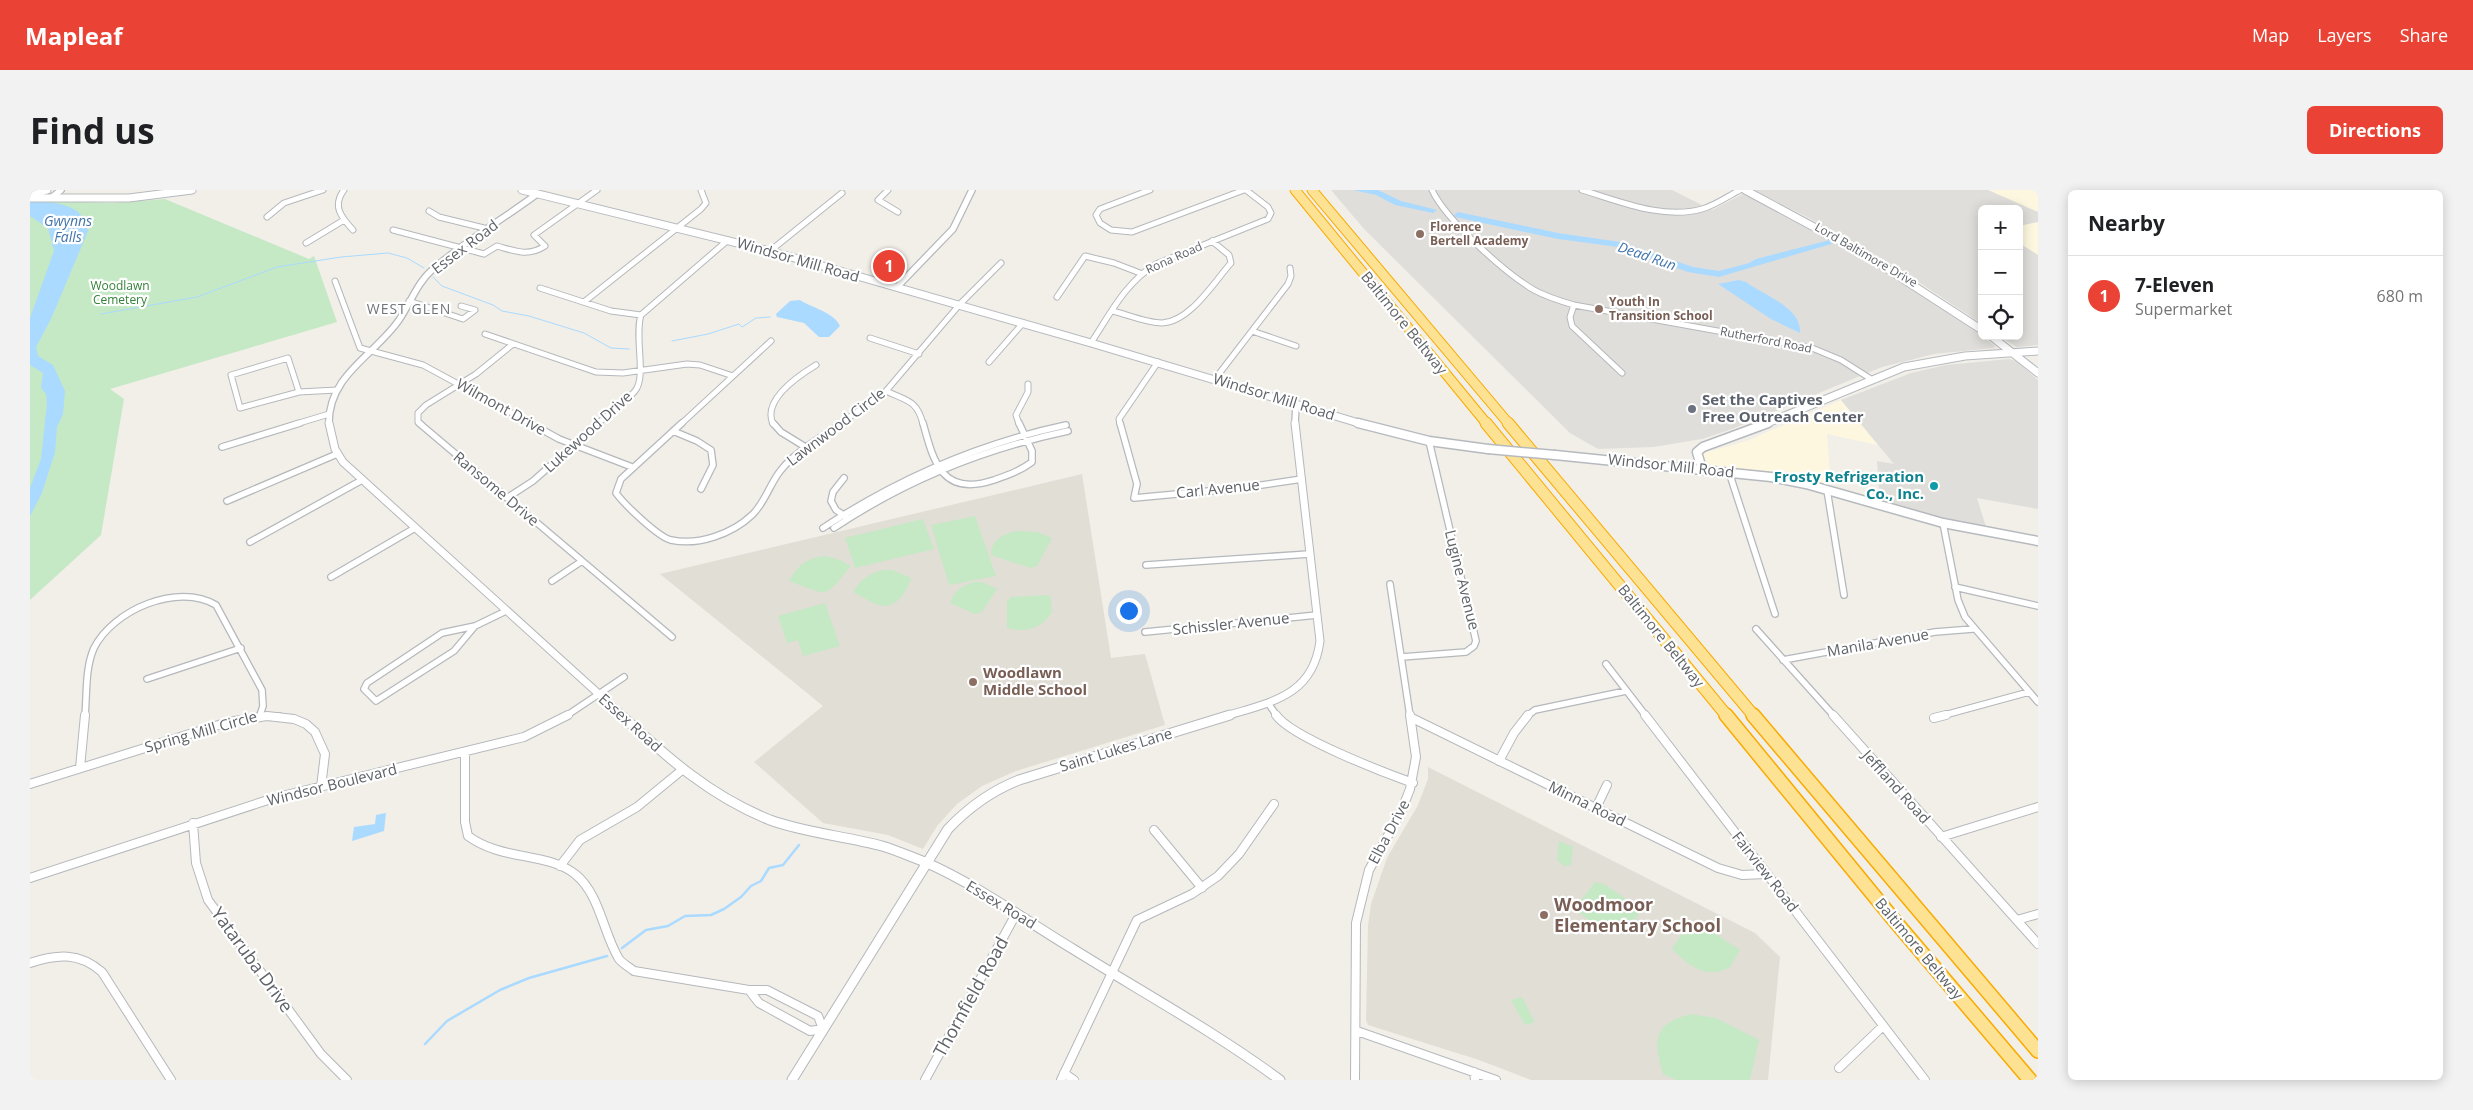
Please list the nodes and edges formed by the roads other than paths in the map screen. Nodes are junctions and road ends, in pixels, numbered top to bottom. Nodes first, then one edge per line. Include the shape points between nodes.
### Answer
1 (47, 190) edge
2 (72, 190) edge
3 (192, 190) edge
4 (324, 190) edge
5 (344, 190) edge
6 (522, 190) edge
7 (597, 190) edge
8 (701, 190) edge
9 (888, 190) edge
10 (972, 190) edge
11 (1150, 190) edge
12 (1245, 190) edge
13 (1295, 190) edge
14 (1312, 190) edge
15 (1432, 190) edge
16 (1582, 190) edge
17 (1740, 190) edge
18 (1746, 190) edge
19 (842, 193) dead end
20 (59, 194) edge
21 (537, 194) junction
22 (31, 195) edge
23 (79, 195) junction
24 (99, 198) junction
25 (578, 203) junction
26 (429, 210) dead end
27 (898, 212) dead end
28 (266, 217) dead end
29 (344, 220) junction
30 (678, 228) junction
31 (488, 229) junction
32 (353, 230) dead end
33 (393, 230) dead end
34 (728, 240) junction
35 (1212, 241) junction
36 (306, 243) dead end
37 (462, 247) junction
38 (770, 250) junction
39 (1002, 263) dead end
40 (1290, 268) dead end
41 (1140, 273) junction
42 (335, 281) dead end
43 (897, 287) junction
44 (540, 288) dead end
45 (1057, 297) dead end
46 (409, 301) junction
47 (584, 302) junction
48 (960, 304) junction
49 (1574, 305) junction
50 (461, 306) dead end
51 (1113, 311) junction
52 (641, 315) junction
53 (1023, 324) junction
54 (1978, 327) edge
55 (1252, 331) junction
56 (485, 334) dead end
57 (870, 338) dead end
58 (1995, 340) edge
59 (771, 341) dead end
60 (1091, 342) junction
61 (513, 344) junction
62 (1296, 346) dead end
63 (369, 350) junction
64 (2038, 352) edge
65 (2012, 353) junction
66 (920, 354) junction
67 (989, 362) dead end
68 (1158, 362) junction
69 (816, 365) dead end
70 (639, 370) junction
71 (1622, 373) dead end
72 (2038, 374) edge
73 (733, 376) junction
74 (1215, 379) junction
75 (1870, 379) junction
76 (460, 384) junction
77 (1028, 384) dead end
78 (337, 390) junction
79 (886, 391) junction
80 (298, 392) junction
81 (1296, 405) junction
82 (329, 414) junction
83 (1067, 428) dead end
84 (673, 431) junction
85 (1025, 437) junction
86 (1429, 441) junction
87 (575, 445) junction
88 (222, 447) dead end
89 (807, 448) junction
90 (337, 454) junction
91 (938, 466) junction
92 (632, 467) junction
93 (1702, 469) junction
94 (1729, 472) junction
95 (844, 478) dead end
96 (1302, 479) junction
97 (362, 480) junction
98 (701, 489) dead end
99 (1827, 490) junction
100 (507, 498) junction
101 (227, 501) dead end
102 (842, 514) junction
103 (848, 518) junction
104 (1943, 523) junction
105 (415, 528) junction
106 (822, 528) dead end
107 (834, 528) dead end
108 (2038, 541) edge
109 (250, 542) dead end
110 (1310, 554) junction
111 (582, 561) junction
112 (1146, 565) dead end
113 (331, 577) dead end
114 (552, 581) dead end
115 (1390, 584) dead end
116 (1956, 587) junction
117 (1844, 595) dead end
118 (2038, 606) edge
119 (506, 611) junction
120 (1775, 614) dead end
121 (1317, 615) junction
122 (475, 626) junction
123 (1756, 629) dead end
124 (1973, 629) junction
125 (1145, 632) dead end
126 (672, 637) dead end
127 (240, 648) junction
128 (1402, 657) junction
129 (1783, 660) junction
130 (1606, 664) dead end
131 (624, 677) dead end
132 (147, 679) dead end
133 (1626, 691) junction
134 (2029, 692) junction
135 (599, 695) junction
136 (2038, 702) edge
137 (1268, 703) junction
138 (260, 715) junction
139 (1412, 718) junction
140 (1934, 718) dead end
141 (465, 753) junction
142 (1499, 761) junction
143 (80, 768) junction
144 (682, 770) junction
145 (1413, 783) junction
146 (30, 784) edge
147 (1607, 785) dead end
148 (321, 787) junction
149 (1274, 804) dead end
150 (2038, 807) edge
151 (1596, 808) junction
152 (194, 824) junction
153 (1154, 830) dead end
154 (1941, 837) junction
155 (926, 863) junction
156 (560, 866) junction
157 (1766, 874) junction
158 (30, 878) edge
159 (1202, 888) junction
160 (1016, 914) junction
161 (2038, 914) edge
162 (2017, 920) junction
163 (2038, 944) edge
164 (30, 963) edge
165 (1112, 973) junction
166 (749, 990) junction
167 (1883, 1026) junction
168 (824, 1029) junction
169 (1357, 1031) junction
170 (2038, 1051) edge
171 (1839, 1068) dead end
172 (1474, 1076) edge
173 (1062, 1077) edge
174 (171, 1080) edge
175 (347, 1080) edge
176 (792, 1080) edge
177 (925, 1080) edge
178 (1074, 1080) edge
179 (1280, 1080) edge
180 (1355, 1080) edge
181 (1496, 1080) edge
182 (1924, 1080) edge
183 (2030, 1080) edge

1 - 22 main road
2 - 23 main road
3 - 24 main road via 148,197
4 - 28 street via 284,203
5 - 29 street via 338,196 336,206
6 - 21 main road, Windsor Mill Road
7 - 25 street
8 - 30 street via 706,203
9 - 27 street via 878,200
10 - 43 street via 953,229
11 - 12 street via 1100,209 1096,218 1111,230 1132,232
12 - 35 street, Rona Road via 1268,207 1271,216
13 - 183 highway, Baltimore Beltway via 1875,897
14 - 170 highway, Baltimore Beltway
15 - 49 street, Rutherford Road via 1440,206 1521,281 1541,293
16 - 17 street via 1679,212 1704,209
18 - 54 main road, Lord Baltimore Drive via 1877,260
19 - 38 street
20 - 22 main road
20 - 23 main road
20 - 24 main road
21 - 25 main road, Windsor Mill Road
21 - 31 street, Essex Road
23 - 24 main road
25 - 30 main road, Windsor Mill Road
25 - 37 street via 534,235 545,246 537,252 526,254 497,246 484,254
26 - 31 street via 439,217
29 - 32 street
29 - 36 street
30 - 34 main road, Windsor Mill Road
30 - 47 street
31 - 37 street, Essex Road
33 - 37 street
34 - 38 main road, Windsor Mill Road
34 - 52 street
35 - 41 street, Rona Road
35 - 51 street via 1229,255 1231,263 1181,319 1161,322
37 - 46 street, Essex Road via 425,277
38 - 43 main road, Windsor Mill Road
39 - 48 street, Lawnwood Circle
40 - 55 street via 1288,284
41 - 45 street via 1085,256
41 - 51 street, Rona Road
42 - 63 street via 358,347
43 - 48 main road, Windsor Mill Road
44 - 47 street
46 - 50 street via 463,319 475,310
46 - 63 street, Essex Road via 394,327
47 - 52 street via 617,313
48 - 53 main road, Windsor Mill Road
48 - 66 street, Lawnwood Circle
49 - 71 street via 1570,317 1572,326
49 - 75 street, Rutherford Road via 1812,348 1841,360
51 - 60 street, Rona Road
52 - 70 street, Lukewood Drive via 637,329
53 - 60 main road, Windsor Mill Road
53 - 67 street
55 - 62 street
55 - 74 street
56 - 61 street
57 - 66 street
58 - 65 main road
59 - 73 street, Lawnwood Circle
60 - 68 main road, Windsor Mill Road
61 - 70 street via 596,372 613,374
61 - 76 street, Ransome Drive
63 - 76 street, Wilmont Drive via 415,361
63 - 78 street, Essex Road via 351,368
64 - 65 main road
65 - 72 main road
65 - 75 main road via 1941,360
66 - 79 street, Lawnwood Circle
68 - 74 main road, Windsor Mill Road
68 - 96 street, Carl Avenue via 1119,419 1137,484 1134,498
69 - 89 street via 800,374 770,408 774,426
70 - 73 street via 693,364
70 - 87 street, Lukewood Drive via 636,390
73 - 84 street, Lawnwood Circle
74 - 81 main road, Windsor Mill Road
75 - 93 main road via 1700,449 1697,455
76 - 87 street, Wilmont Drive
76 - 100 street, Ransome Drive via 422,409 418,422
77 - 85 street via 1028,392 1016,415
78 - 80 street
78 - 82 street, Essex Road
79 - 89 street, Lawnwood Circle
79 - 91 street via 919,409 928,445
80 - 80 street via 288,358 231,375 240,408
81 - 86 main road, Windsor Mill Road
81 - 96 street, Saint Lukes Lane via 1294,415
82 - 88 street
82 - 90 street, Essex Road via 330,439
83 - 85 street
84 - 92 street, Lawnwood Circle
84 - 98 street via 703,443 714,456 714,466
85 - 91 street
85 - 91 street via 1034,458 1019,472 967,486 954,483
86 - 93 main road, Windsor Mill Road, bridge
86 - 128 street, Lugine Avenue via 1476,641 1466,652
87 - 92 street, Wilmont Drive
87 - 100 street, Lukewood Drive
89 - 92 street, Lawnwood Circle via 781,469 746,522 727,532 694,542 669,540 621,502 617,488
90 - 97 street, Essex Road
90 - 101 street
91 - 102 street via 897,482
91 - 103 street
93 - 94 main road, Windsor Mill Road
94 - 99 main road, Windsor Mill Road
94 - 120 street
95 - 102 street via 832,497 833,506
96 - 110 street, Saint Lukes Lane
97 - 105 street, Essex Road
97 - 109 street
99 - 104 main road, Windsor Mill Road
99 - 117 street
100 - 111 street, Ransome Drive
102 - 103 street
102 - 106 street
103 - 107 street
104 - 108 main road, Windsor Mill Road
104 - 116 street
105 - 113 street
105 - 119 street, Essex Road
110 - 112 street
110 - 121 street, Saint Lukes Lane
111 - 114 street
111 - 126 street, Ransome Drive
115 - 128 street, Elba Drive
116 - 118 street
116 - 124 street via 1960,609
119 - 122 street
119 - 135 street, Essex Road
121 - 125 street, Schissler Avenue
121 - 137 street, Saint Lukes Lane via 1320,641 1316,665 1291,694
122 - 122 street via 454,651 376,702 364,689 367,683 442,633
123 - 129 street, Jeffland Road
124 - 129 street, Manila Avenue via 1934,632
124 - 134 street
127 - 132 street via 206,662
127 - 138 street via 262,690
127 - 143 street via 220,610 203,598 170,598 120,620 100,640 91,657
128 - 139 street, Elba Drive
129 - 154 street, Jeffland Road
130 - 133 street, Fairview Road
131 - 135 street, Windsor Boulevard
133 - 142 street via 1535,710 1517,726
133 - 157 street, Fairview Road
134 - 136 street
134 - 140 street
135 - 141 street, Windsor Boulevard via 541,731
135 - 144 street, Essex Road
137 - 145 street via 1279,719 1291,728 1373,769
137 - 155 street, Saint Lukes Lane via 1004,785 964,810
138 - 143 street, Spring Mill Circle
138 - 148 street, Spring Mill Circle via 298,721 317,735 324,754
139 - 142 street, Minna Road
139 - 145 street, Elba Drive via 1416,757
141 - 148 street, Windsor Boulevard
141 - 156 street via 468,836 484,847
142 - 151 street, Minna Road
143 - 146 street, Spring Mill Circle
144 - 155 street, Essex Road via 724,798 771,820 883,846
144 - 156 street via 637,807 580,840
145 - 169 street, Elba Drive via 1403,809 1374,859 1360,900 1356,923
147 - 151 street
148 - 152 street, Windsor Boulevard via 274,798
149 - 159 street via 1236,859
150 - 154 street
151 - 157 street, Minna Road via 1730,873 1748,877
152 - 158 street, Windsor Boulevard
152 - 175 street, Yataruba Drive via 196,874 208,900 321,1054
153 - 159 street
154 - 162 street, Jeffland Road
155 - 160 street, Essex Road
155 - 168 street, Saint Lukes Lane
156 - 166 street via 579,875 586,884 615,952 627,967 643,973
157 - 167 street, Fairview Road
159 - 165 street via 1137,920
160 - 165 street, Essex Road
160 - 177 street, Thornfield Road
161 - 162 street
162 - 163 street, Jeffland Road
164 - 174 street via 63,955 87,958 102,972
165 - 173 street
165 - 179 street, Essex Road
166 - 168 street via 759,1002 810,1031
166 - 168 street via 767,990 818,1016
167 - 171 street
167 - 182 street, Fairview Road
168 - 176 street, Saint Lukes Lane
169 - 172 street
169 - 180 street, Elba Drive
172 - 181 street
173 - 178 street

